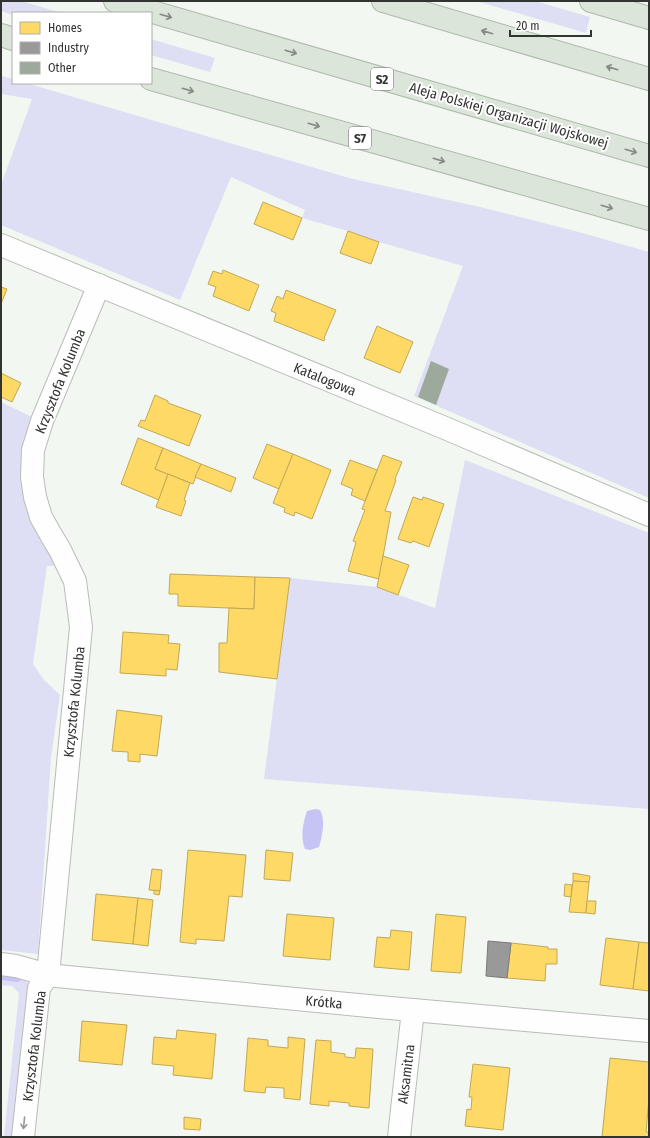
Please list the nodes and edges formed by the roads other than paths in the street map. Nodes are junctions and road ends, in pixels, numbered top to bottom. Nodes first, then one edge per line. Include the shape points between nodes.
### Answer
1 (116, 1) edge
2 (383, 1) edge
3 (591, 1) edge
4 (649, 18) edge
5 (1, 35) edge
6 (12, 39) edge
7 (152, 79) edge
8 (649, 79) edge
9 (649, 156) edge
10 (649, 219) edge
11 (1, 245) edge
12 (99, 286) junction
13 (649, 515) edge
14 (1, 964) edge
15 (48, 975) junction
16 (413, 1010) junction
17 (649, 1031) edge
18 (23, 1137) edge
19 (399, 1137) edge

1 -> 9 highway, Aleja Polskiej Organizacji Wojskowej / S2
8 -> 2 highway
3 - 4 highway
5 - 6 highway
7 -> 10 highway, S7
11 - 12 street, Katalogowa
12 - 13 street, Katalogowa
12 - 15 street, Krzysztofa Kolumba via 42,421 33,450 32,477 35,497 41,518 75,581 81,627
14 - 15 street, Krótka
15 - 16 street, Krótka
15 -> 18 street, Krzysztofa Kolumba via 39,988
16 - 17 street, Krótka
16 - 19 street, Aksamitna

